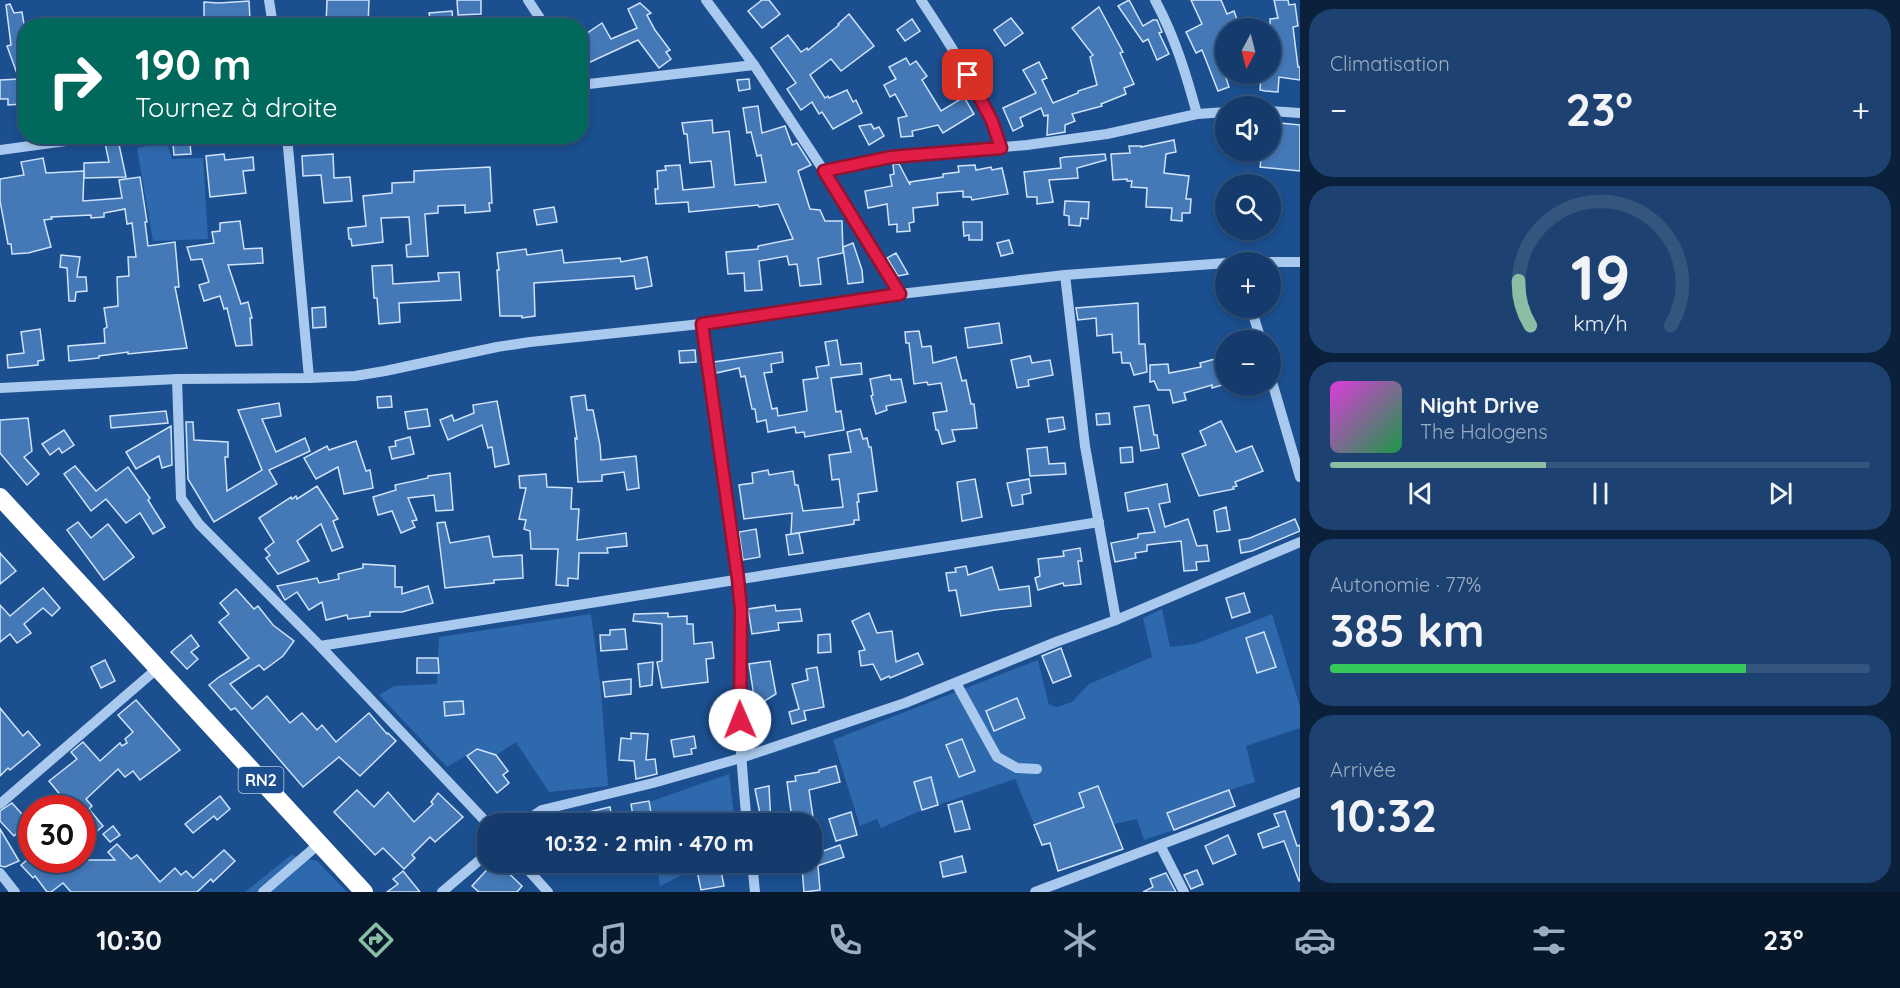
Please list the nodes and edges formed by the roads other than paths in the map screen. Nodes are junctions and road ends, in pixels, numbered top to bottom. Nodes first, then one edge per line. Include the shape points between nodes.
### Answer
1 (269, 0) edge
2 (528, 0) edge
3 (706, 0) edge
4 (921, 0) edge
5 (1155, 0) edge
6 (272, 18) edge
7 (540, 18) edge
8 (754, 65) junction
9 (588, 83) edge
10 (1281, 111) edge
11 (1300, 112) edge
12 (1215, 113) edge
13 (1197, 114) junction
14 (44, 144) edge
15 (288, 144) edge
16 (1001, 148) junction
17 (0, 150) edge
18 (824, 171) junction
19 (1281, 262) edge
20 (1300, 262) edge
21 (1215, 264) edge
22 (1065, 275) junction
23 (900, 294) junction
24 (702, 324) junction
25 (309, 378) junction
26 (177, 379) junction
27 (0, 388) edge
28 (1276, 396) edge
29 (1300, 477) edge
30 (0, 497) edge
31 (1099, 522) junction
32 (1300, 542) edge
33 (738, 579) junction
34 (1116, 620) junction
35 (320, 646) junction
36 (159, 667) junction
37 (956, 683) junction
38 (741, 758) junction
39 (1037, 769) dead end
40 (1300, 792) edge
41 (0, 804) edge
42 (478, 813) edge
43 (538, 813) edge
44 (746, 813) edge
45 (320, 843) junction
46 (1160, 845) junction
47 (477, 862) edge
48 (0, 873) edge
49 (532, 873) edge
50 (753, 873) edge
51 (15, 892) edge
52 (263, 892) edge
53 (364, 892) edge
54 (442, 892) edge
55 (548, 892) edge
56 (755, 892) edge
57 (1035, 892) edge
58 (1184, 892) edge

1 - 6 street
2 - 7 street
3 - 8 street
4 - 16 street via 958,56 992,121
5 - 13 street via 1181,56
8 - 9 street
8 - 18 street
10 - 11 street
12 - 13 street
13 - 16 street via 1107,134
14 - 17 street
15 - 25 street
16 - 18 street via 891,157
18 - 23 street
19 - 20 street
21 - 22 street
22 - 23 street
22 - 31 street via 1085,446
23 - 24 street
24 - 25 street via 530,342 355,376
24 - 33 street
25 - 26 street
26 - 27 street
26 - 35 street via 181,498 199,524
28 - 29 street
30 - 36 highway, RN2
31 - 33 street
31 - 34 street
32 - 34 street
33 - 35 street
33 - 38 street
34 - 37 street
35 - 42 street
36 - 41 street
36 - 45 highway, RN2
37 - 38 street
37 - 39 street via 997,757 1017,768
38 - 43 street
38 - 44 street
40 - 46 street
45 - 52 street
45 - 53 highway, RN2
46 - 57 street
46 - 58 street
47 - 54 street
48 - 51 street
49 - 55 street
50 - 56 street

